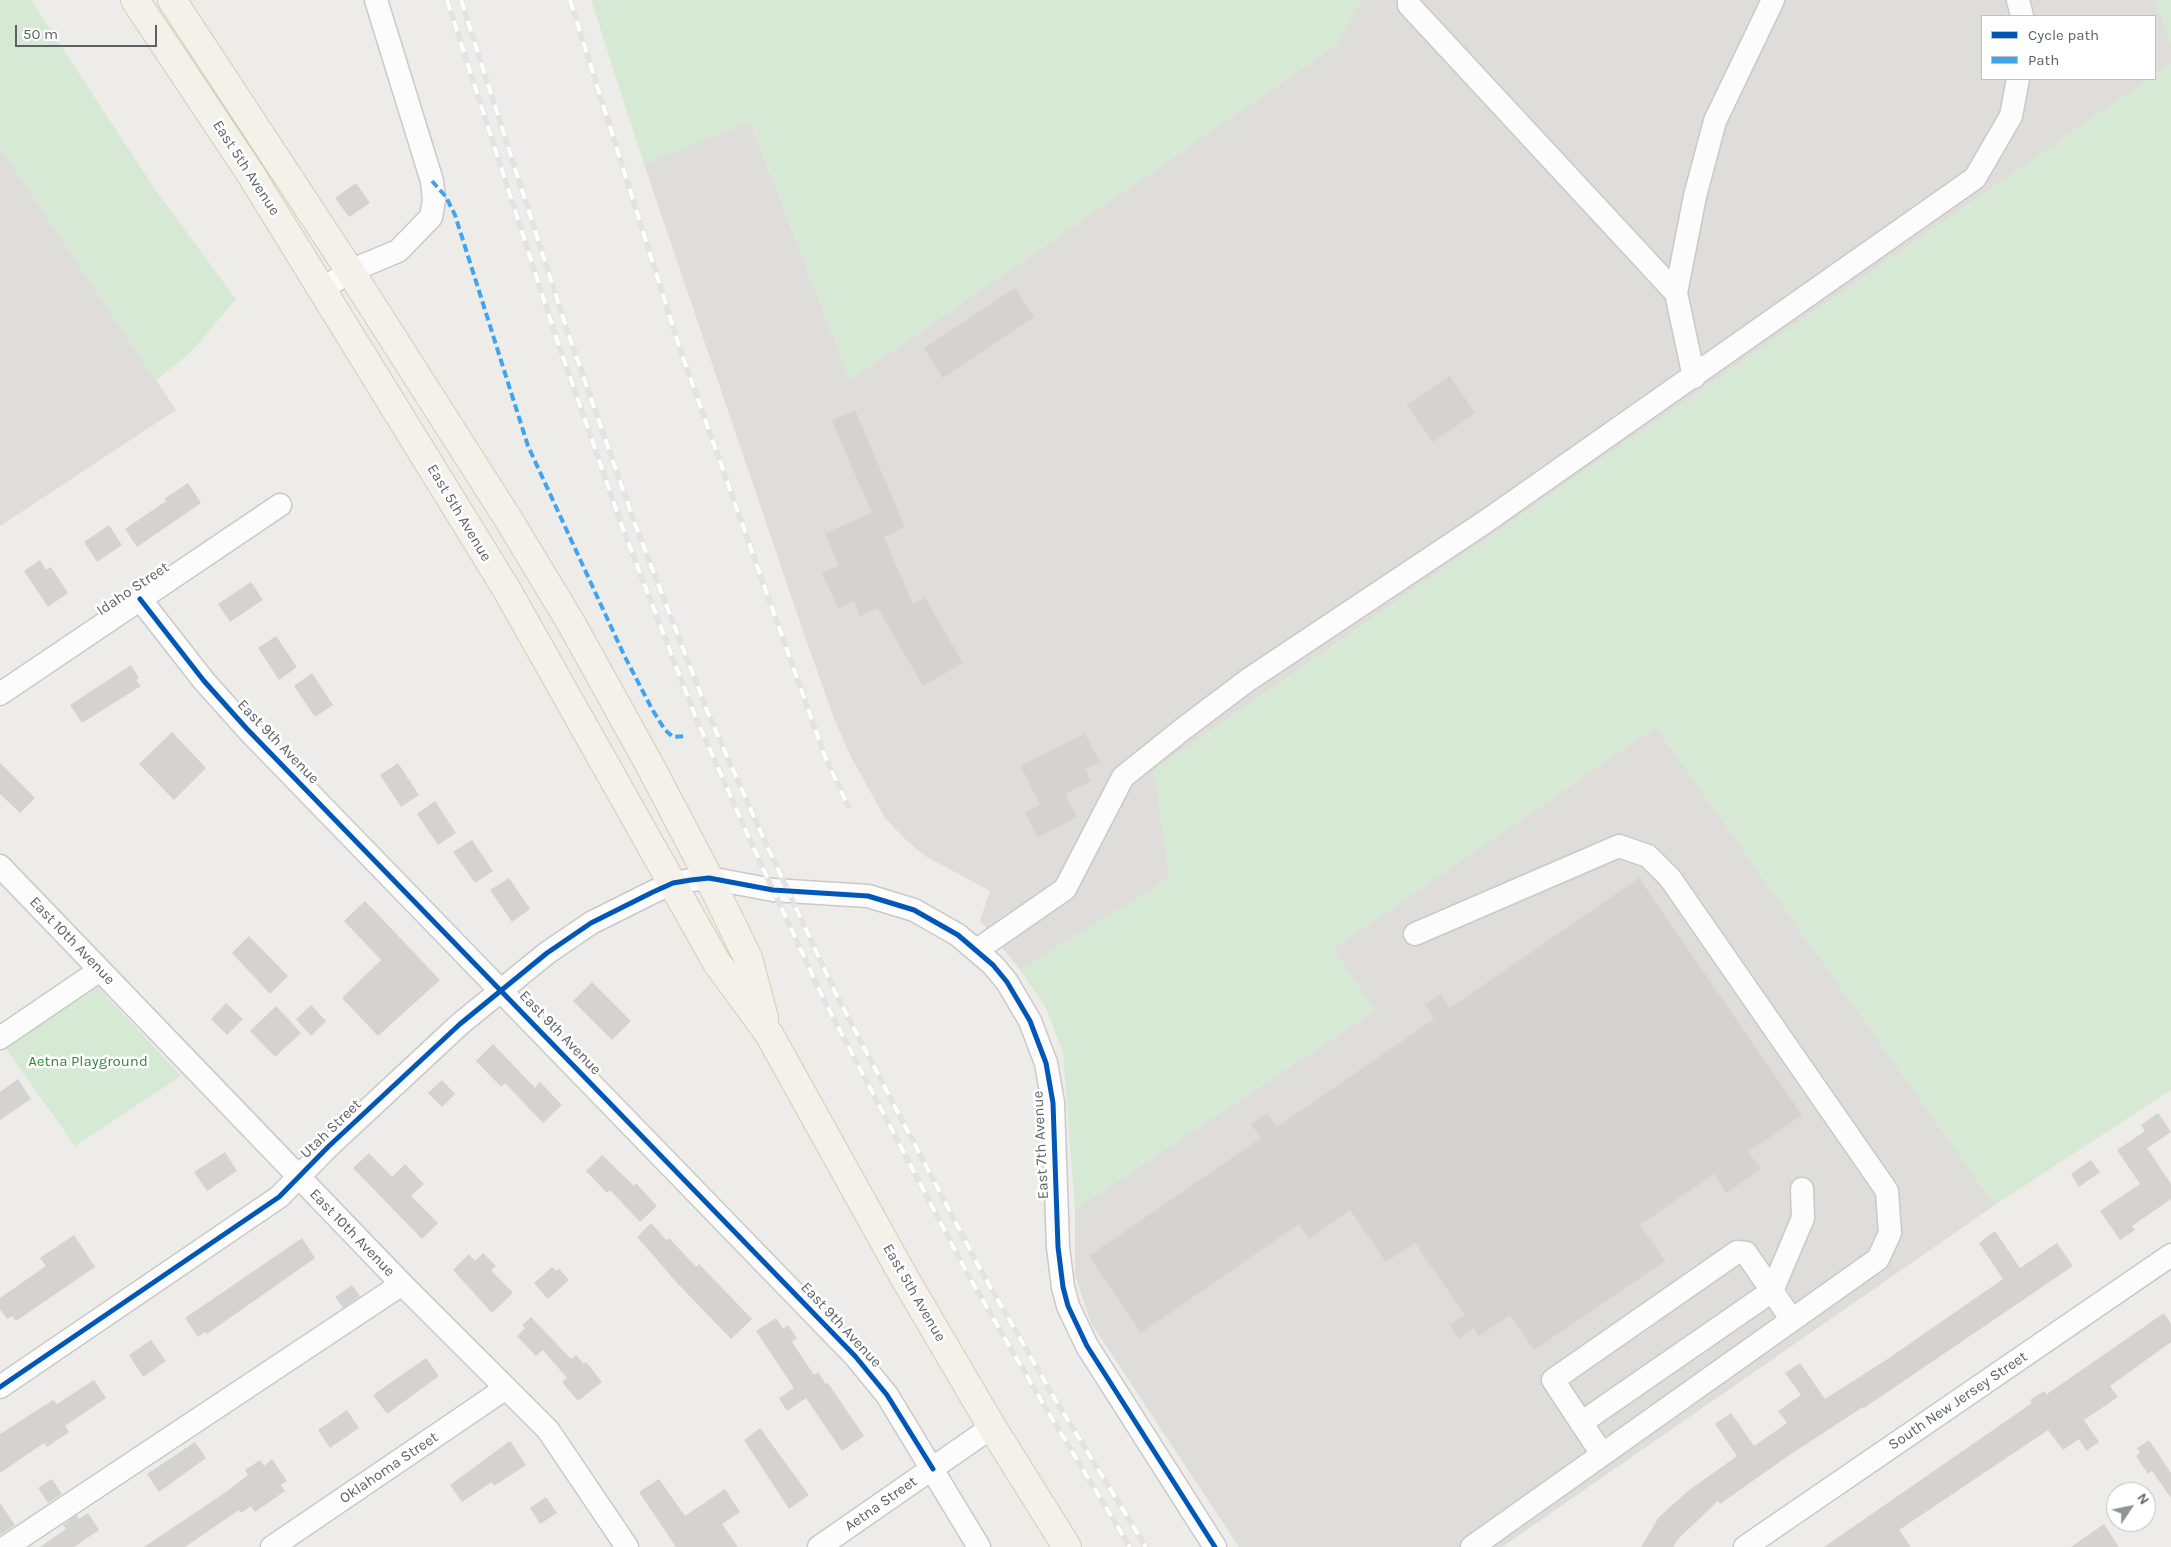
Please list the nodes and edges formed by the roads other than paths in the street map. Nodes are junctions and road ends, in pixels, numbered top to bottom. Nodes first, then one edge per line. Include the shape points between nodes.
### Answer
1 (135, 0) edge
2 (172, 0) edge
3 (376, 0) edge
4 (1409, 0) edge
5 (1774, 0) edge
6 (2018, 0) edge
7 (2022, 15) edge
8 (2018, 80) edge
9 (350, 271) junction
10 (323, 290) junction
11 (1676, 293) junction
12 (1694, 377) junction
13 (280, 505) dead end
14 (140, 599) junction
15 (0, 694) edge
16 (0, 866) edge
17 (709, 878) junction
18 (673, 884) junction
19 (1415, 934) dead end
20 (977, 950) junction
21 (100, 970) junction
22 (502, 990) junction
23 (769, 1034) junction
24 (0, 1038) edge
25 (300, 1178) junction
26 (1802, 1189) dead end
27 (2171, 1254) edge
28 (402, 1284) junction
29 (1772, 1291) junction
30 (1792, 1320) junction
31 (0, 1387) edge
32 (506, 1388) junction
33 (1581, 1423) junction
34 (992, 1428) junction
35 (1602, 1454) junction
36 (933, 1468) junction
37 (6, 1547) edge
38 (272, 1547) edge
39 (627, 1547) edge
40 (819, 1547) edge
41 (979, 1547) edge
42 (1068, 1547) edge
43 (1215, 1547) edge
44 (1472, 1547) edge
45 (1745, 1547) edge

1 - 10 main road, East 5th Avenue
2 - 9 main road, East 5th Avenue
3 - 9 street via 432,181 434,200 430,217 398,251
4 - 11 street via 1409,4
5 - 11 street via 1715,121 1695,196
6 - 7 street
8 - 12 street via 2011,116 1975,178
9 - 10 street
9 - 17 main road, East 5th Avenue via 571,623
10 - 18 main road, East 5th Avenue via 507,590
11 - 12 street
12 - 20 street via 1248,680 1182,729 1123,777 1065,889
13 - 14 street, Idaho Street
14 - 15 street, Idaho Street
14 - 22 street, East 9th Avenue via 204,681 247,729
16 - 21 street, East 10th Avenue
17 - 18 street, East 7th Avenue
17 - 20 street, East 7th Avenue via 774,890 846,894 881,900 914,910 940,923
17 - 23 main road, East 5th Avenue via 748,958
18 - 22 street, Utah Street via 578,931
18 - 23 main road, East 5th Avenue via 717,963
19 - 30 street via 1619,846 1648,856 1670,878 1886,1191 1890,1234 1878,1259
20 - 43 street, East 7th Avenue via 993,965 1019,1001 1046,1063 1054,1123 1059,1257 1068,1306 1091,1353
21 - 24 street
21 - 25 street, East 10th Avenue
22 - 25 street, Utah Street via 446,1037 329,1146
22 - 36 street, East 9th Avenue via 855,1356 887,1395
23 - 34 main road, East 5th Avenue via 904,1278
25 - 28 street, East 10th Avenue
25 - 31 street, Utah Street via 271,1204
26 - 29 street via 1803,1218
27 - 45 street, South New Jersey Street
28 - 32 street, East 10th Avenue
28 - 37 street
29 - 30 street
29 - 33 street
29 - 33 street via 1746,1253 1737,1252 1569,1368 1553,1380
30 - 35 street
32 - 38 street, Oklahoma Street
32 - 39 street, East 10th Avenue via 556,1441
33 - 35 street
34 - 36 street, Aetna Street
34 - 42 main road, East 5th Avenue
35 - 44 street
36 - 40 street, Aetna Street
36 - 41 street, East 9th Avenue

